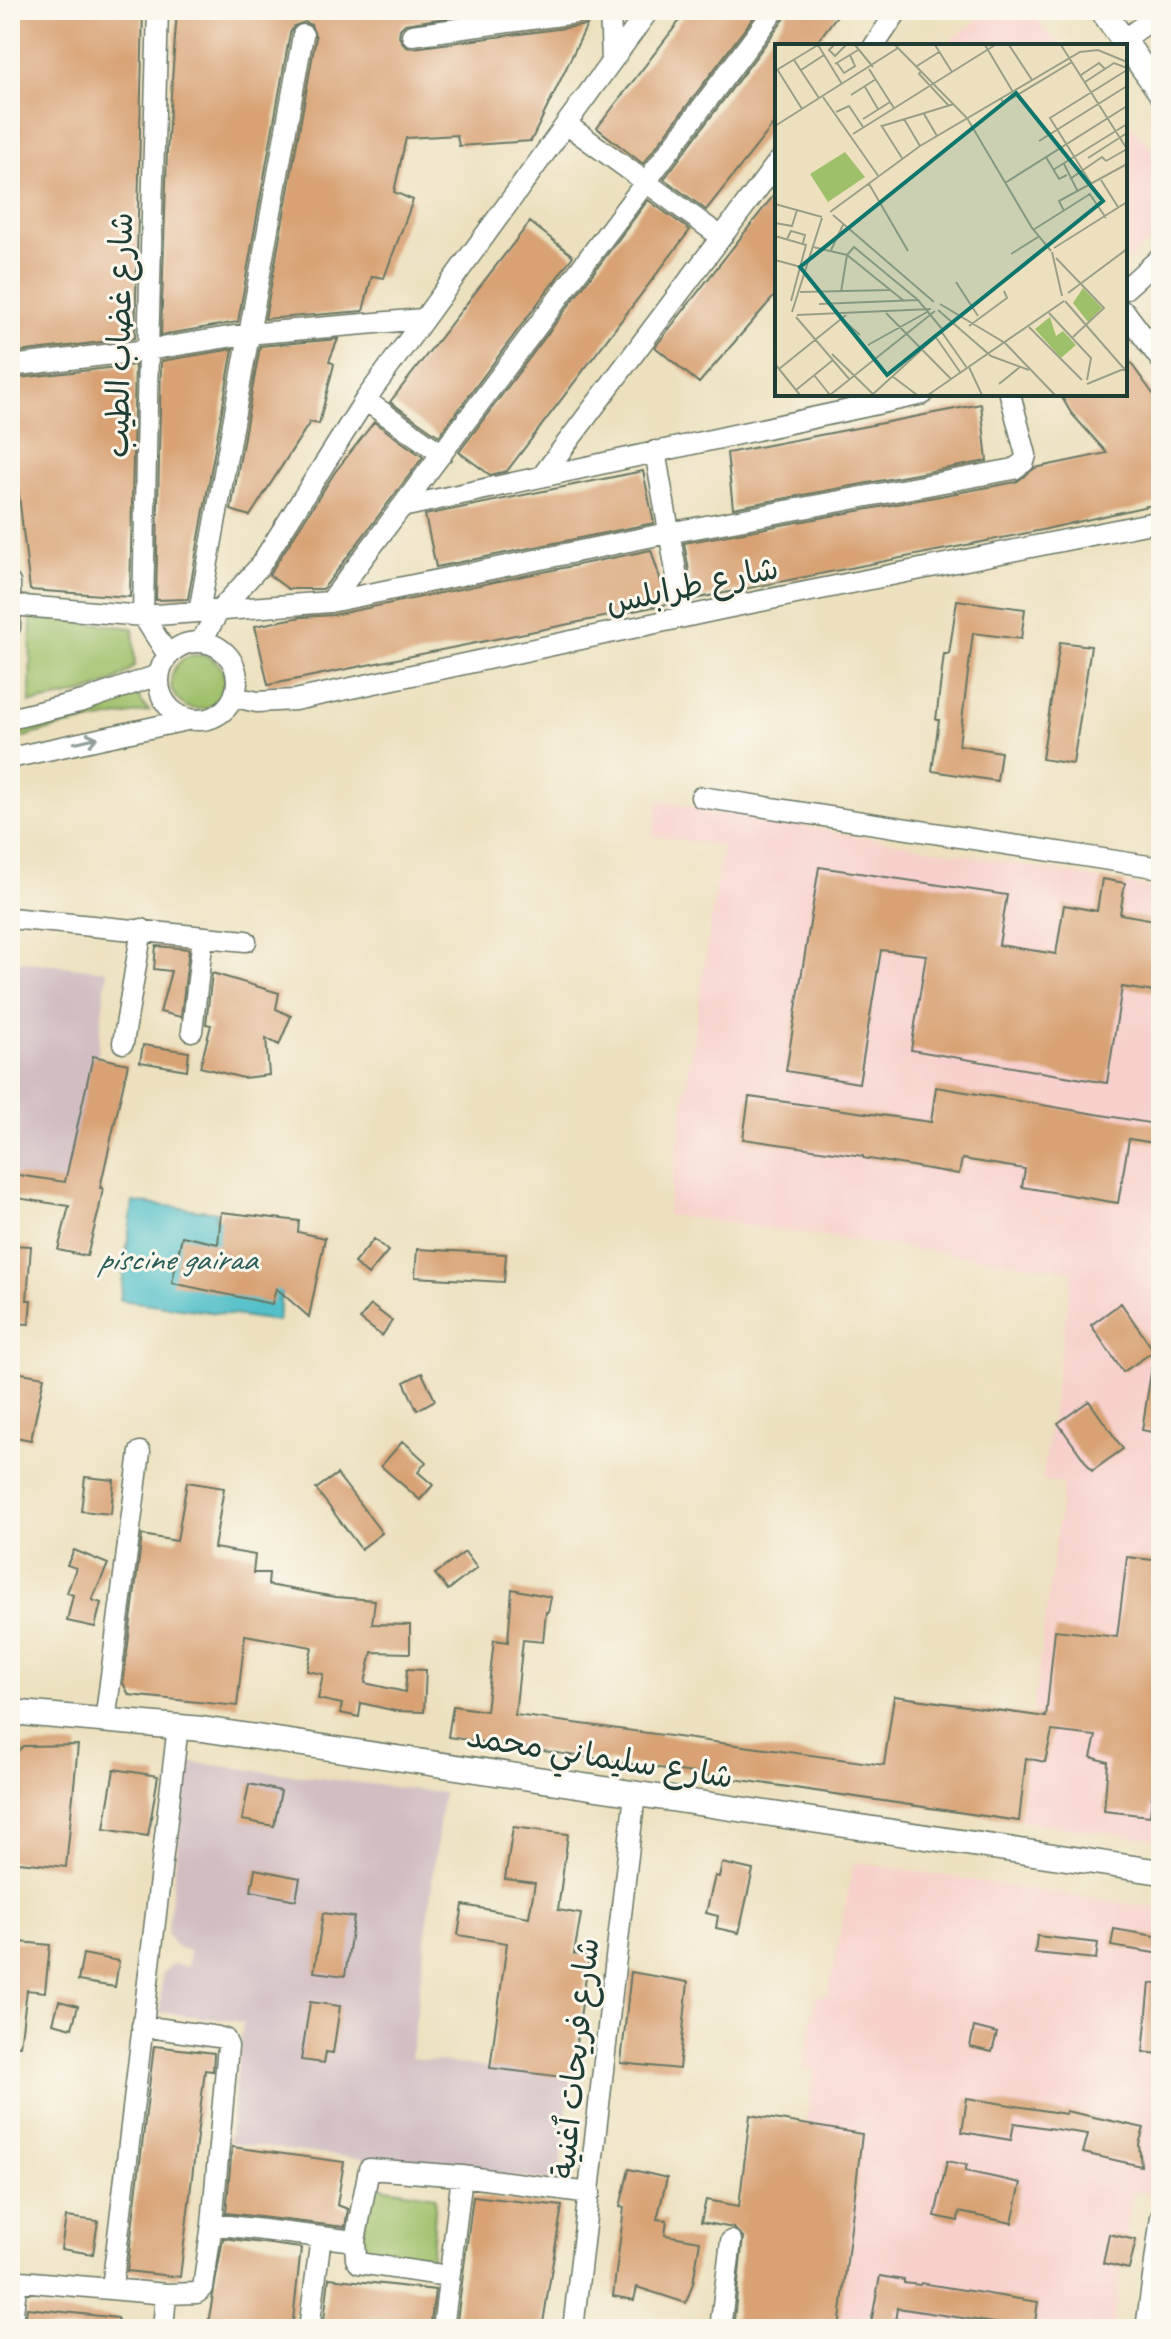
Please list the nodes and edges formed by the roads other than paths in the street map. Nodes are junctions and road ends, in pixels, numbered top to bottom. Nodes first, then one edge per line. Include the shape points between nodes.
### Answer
1 (158, 10) edge
2 (599, 10) edge
3 (610, 10) edge
4 (649, 10) edge
5 (775, 10) edge
6 (898, 10) edge
7 (1102, 10) edge
8 (1161, 13) edge
9 (303, 35) dead end
10 (412, 35) dead end
11 (1123, 40) junction
12 (875, 44) edge
13 (1126, 44) edge
14 (1127, 46) edge
15 (612, 60) junction
16 (1161, 93) edge
17 (566, 124) junction
18 (775, 166) edge
19 (646, 182) junction
20 (720, 236) junction
21 (1161, 257) edge
22 (1127, 287) edge
23 (1127, 315) edge
24 (423, 319) junction
25 (247, 334) junction
26 (148, 350) junction
27 (1161, 360) edge
28 (10, 366) edge
29 (914, 396) edge
30 (1011, 396) edge
31 (365, 400) junction
32 (655, 451) junction
33 (442, 454) junction
34 (542, 476) junction
35 (402, 507) junction
36 (1161, 521) edge
37 (668, 533) junction
38 (10, 591) edge
39 (330, 602) junction
40 (209, 611) junction
41 (143, 616) junction
42 (684, 617) junction
43 (10, 627) edge
44 (201, 641) junction
45 (168, 655) junction
46 (158, 675) junction
47 (235, 697) junction
48 (10, 719) edge
49 (187, 720) junction
50 (10, 758) edge
51 (701, 797) dead end
52 (1161, 868) edge
53 (10, 918) edge
54 (142, 929) junction
55 (203, 937) junction
56 (246, 941) dead end
57 (192, 1031) dead end
58 (123, 1043) dead end
59 (140, 1452) dead end
60 (16, 1719) edge
61 (105, 1722) junction
62 (178, 1726) junction
63 (635, 1794) junction
64 (1161, 1872) edge
65 (142, 2026) junction
66 (462, 2176) junction
67 (590, 2193) junction
68 (1161, 2217) edge
69 (212, 2224) junction
70 (321, 2237) junction
71 (355, 2241) junction
72 (731, 2241) dead end
73 (448, 2276) junction
74 (13, 2280) edge
75 (112, 2288) junction
76 (166, 2294) junction
77 (11, 2329) edge
78 (163, 2329) edge
79 (309, 2329) edge
80 (443, 2329) edge
81 (573, 2329) edge
82 (720, 2329) edge
83 (1146, 2329) edge

1 - 26 street, شارع غضاب الطيب
2 - 10 street
3 - 15 street
4 - 15 street
5 - 19 street
6 - 12 street
7 - 11 street
8 - 11 street
9 - 25 street
11 - 13 street
14 - 16 street
15 - 17 street
17 - 19 street
17 - 24 street
18 - 20 street
19 - 20 street
19 - 33 street
20 - 34 street
21 - 22 street
23 - 27 street
24 - 25 street
24 - 31 street
25 - 26 street
25 - 40 street
26 - 28 street
26 - 41 street, شارع غضاب الطيب
29 - 32 street
30 - 37 street via 1026,455 1014,469
31 - 33 street
31 - 40 street via 259,567
32 - 34 street
32 - 37 street
33 - 35 street
34 - 35 street
35 - 39 street
36 - 42 street, شارع طرابلس
37 - 39 street
37 - 42 street
38 - 41 street
38 - 43 street
39 - 40 street
40 - 41 street
40 - 44 street
41 - 45 street
42 - 47 street, شارع طرابلس via 295,700
44 - 45 street
44 - 47 street via 230,657 237,672
45 - 46 street
46 - 48 street
46 - 49 street via 160,694 170,710
47 - 49 street via 218,715
50 -> 49 street
51 - 52 street
53 - 54 street
54 - 55 street
54 - 58 street
55 - 56 street
55 - 57 street
59 - 61 street
60 - 61 street, شارع سليماني محمد
61 - 62 street, شارع سليماني محمد
62 - 63 street, شارع سليماني محمد
62 - 65 street
63 - 64 street, شارع سليماني محمد
63 - 67 street, شارع فريحات ٱغنية
65 - 69 street via 218,2037 228,2046
65 - 75 street
66 - 67 street
66 - 71 street via 369,2169
66 - 73 street
67 - 81 street, شارع فريحات ٱغنية
68 - 83 street
69 - 70 street
69 - 76 street via 203,2288
70 - 71 street
70 - 79 street
71 - 73 street via 359,2263
72 - 82 street
73 - 80 street
74 - 75 street
74 - 77 street
75 - 76 street
76 - 78 street

